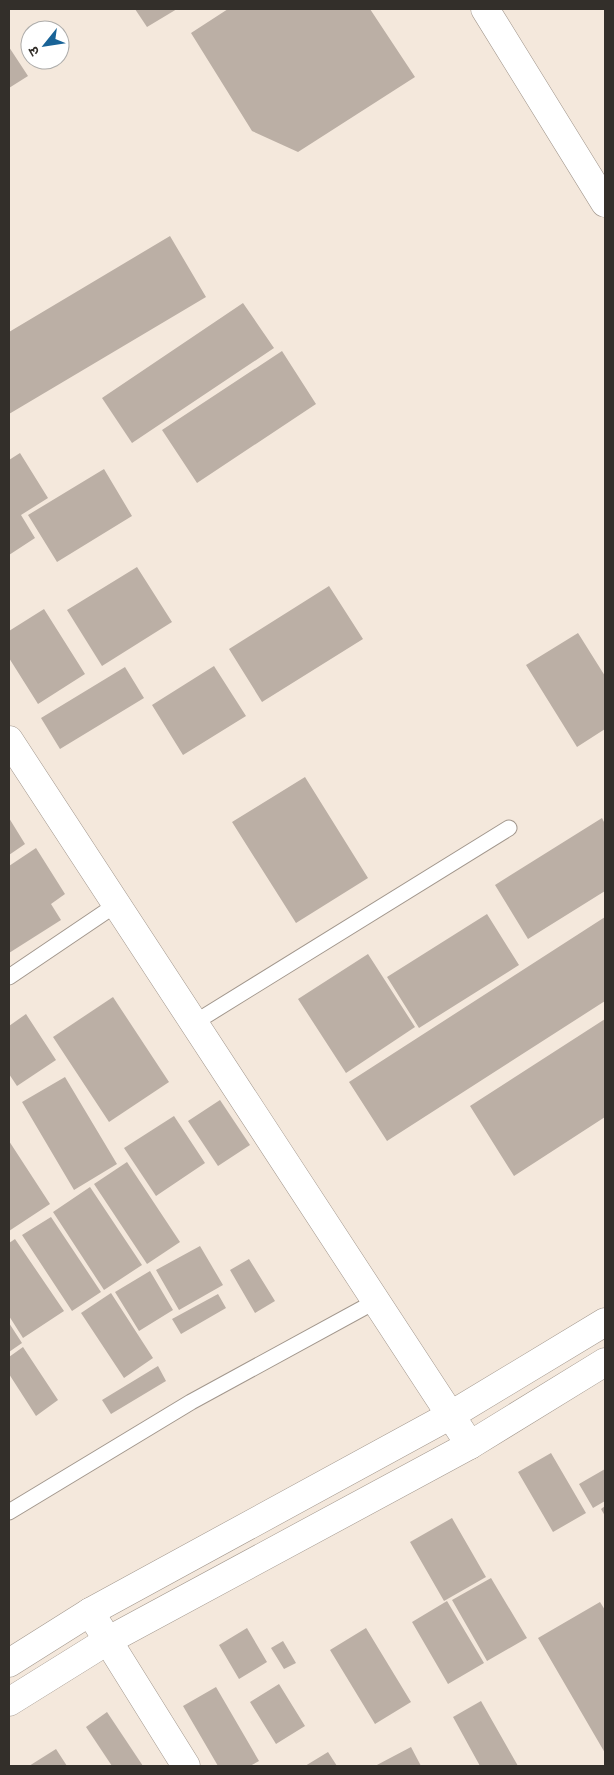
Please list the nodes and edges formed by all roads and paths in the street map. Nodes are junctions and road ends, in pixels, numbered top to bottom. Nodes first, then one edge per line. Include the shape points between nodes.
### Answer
1 (485, 9) edge
2 (605, 203) edge
3 (9, 740) edge
4 (510, 828) dead end
5 (117, 904) junction
6 (9, 977) edge
7 (194, 1023) junction
8 (376, 1301) junction
9 (605, 1322) edge
10 (605, 1362) edge
11 (451, 1415) junction
12 (470, 1445) junction
13 (9, 1512) edge
14 (90, 1612) junction
15 (107, 1641) junction
16 (9, 1663) edge
17 (9, 1702) edge
18 (186, 1766) edge

1 - 2 street
3 - 5 street
4 - 7 lane
5 - 6 lane
5 - 7 street
7 - 8 street
8 - 11 street
8 - 13 lane via 191,1402
9 - 11 street
10 - 12 street
11 - 12 street
11 - 14 street
12 - 15 street
14 - 15 street
14 - 16 street
15 - 17 street
15 - 18 street

